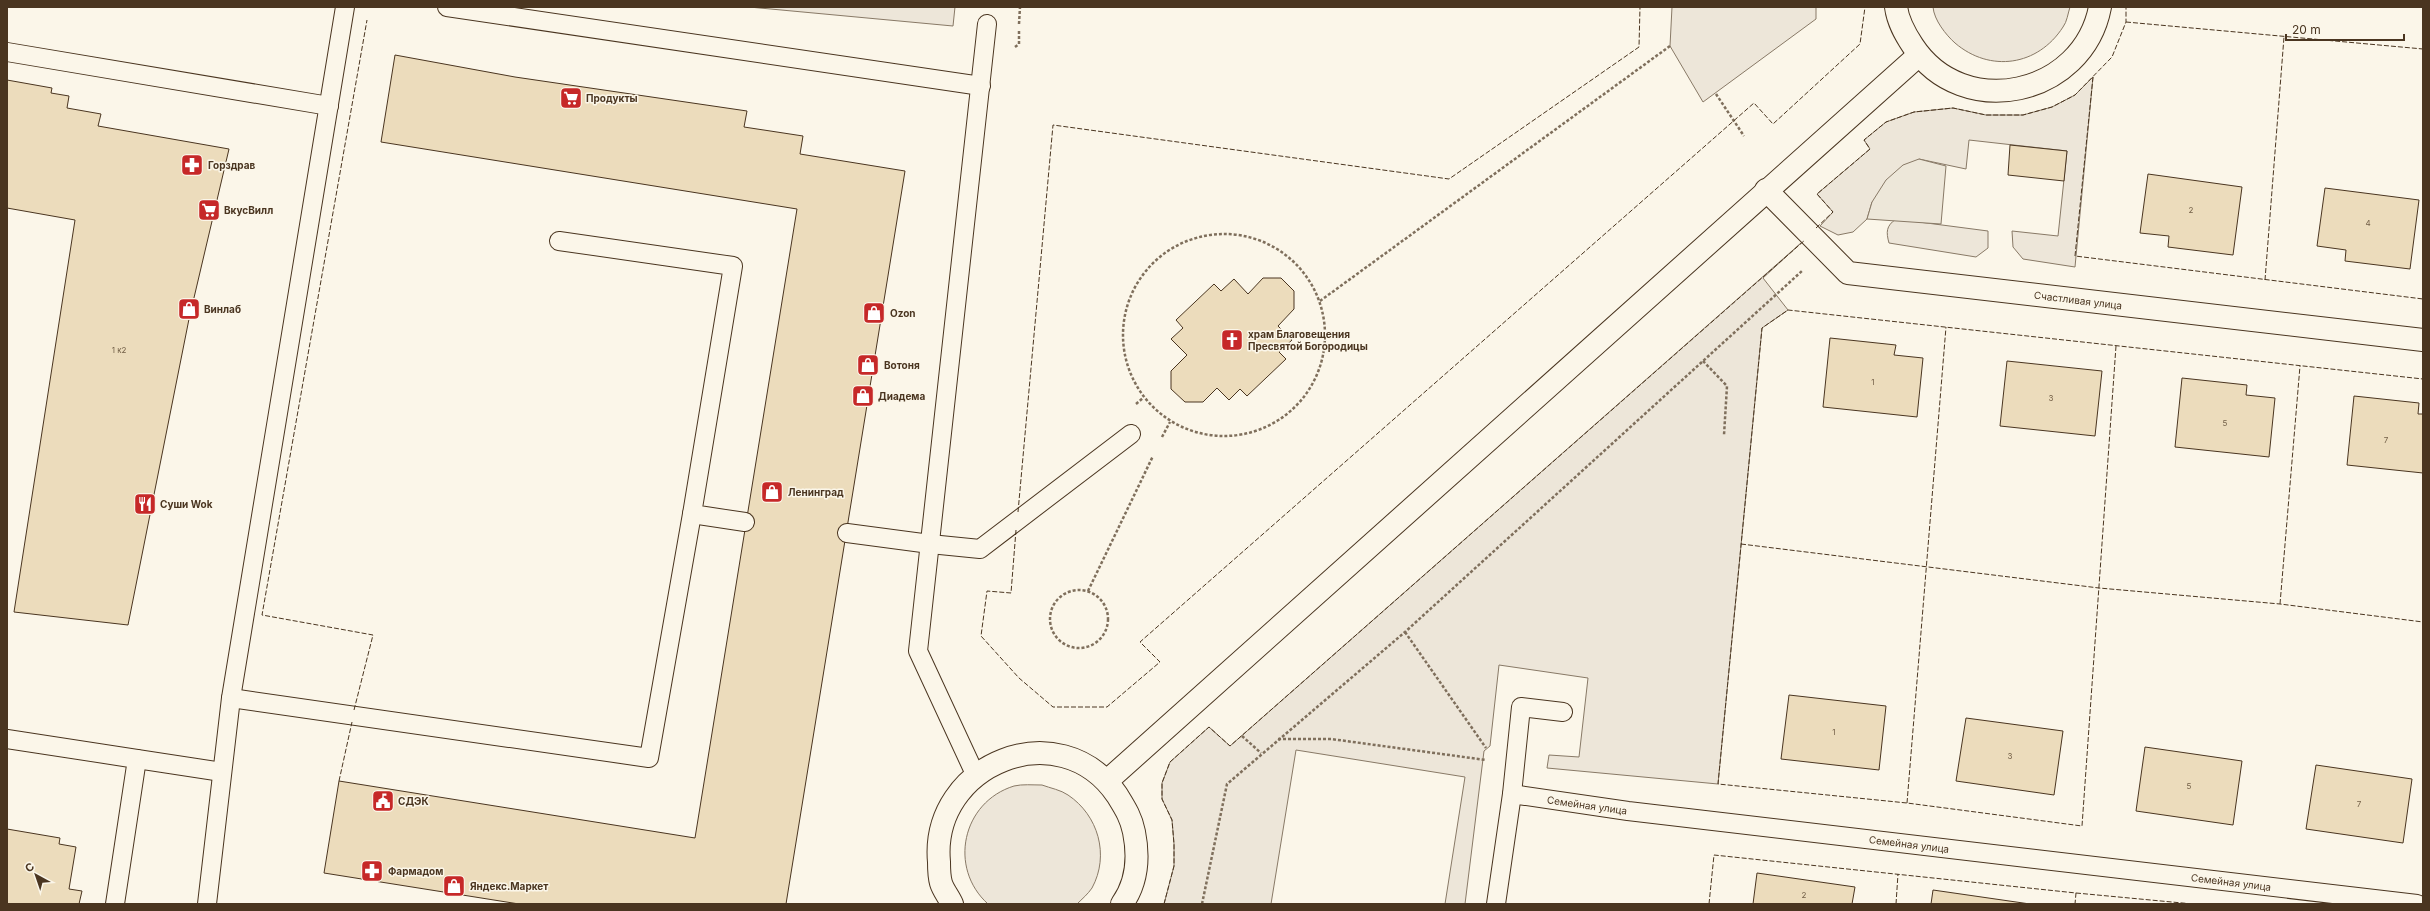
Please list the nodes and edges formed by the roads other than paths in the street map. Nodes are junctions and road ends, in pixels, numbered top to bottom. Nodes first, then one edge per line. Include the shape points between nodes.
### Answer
1 (345, 7) edge
2 (447, 7) edge
3 (1896, 7) edge
4 (2100, 7) edge
5 (987, 24) dead end
6 (7, 52) edge
7 (1919, 55) junction
8 (981, 86) junction
9 (329, 106) junction
10 (1766, 190) junction
11 (559, 242) dead end
12 (2423, 340) edge
13 (1131, 434) dead end
14 (692, 514) junction
15 (745, 522) dead end
16 (847, 533) dead end
17 (930, 544) junction
18 (231, 698) junction
19 (1563, 712) dead end
20 (7, 739) edge
21 (137, 759) junction
22 (222, 772) junction
23 (974, 774) junction
24 (1107, 781) junction
25 (1512, 794) junction
26 (115, 904) edge
27 (207, 904) edge
28 (952, 904) edge
29 (1122, 904) edge
30 (1496, 904) edge
31 (2417, 904) edge

1 - 9 lane
2 - 8 lane
3 - 7 street via 1903,31
4 - 7 street via 2098,19 2087,42 2071,61 2051,77 2028,87 2003,91 1978,90 1954,82 1932,69
5 - 8 lane
6 - 9 lane
7 - 10 street
8 - 17 lane
9 - 18 lane
10 - 12 street, Счастливая улица via 1848,273
10 - 24 street
11 - 14 lane via 733,266
13 - 17 lane via 980,548
14 - 15 lane
14 - 18 lane via 649,758
16 - 17 lane
17 - 23 lane via 918,651
18 - 22 lane
19 - 25 lane via 1521,707
20 - 21 lane
21 - 22 lane
21 - 26 lane
22 - 27 lane
23 - 24 street via 1008,757 1045,752 1081,762
23 - 28 street via 949,805 937,843 941,883
24 - 29 street via 1132,817 1138,855 1130,892
25 - 30 lane
25 - 31 lane, Семейная улица via 1628,811

